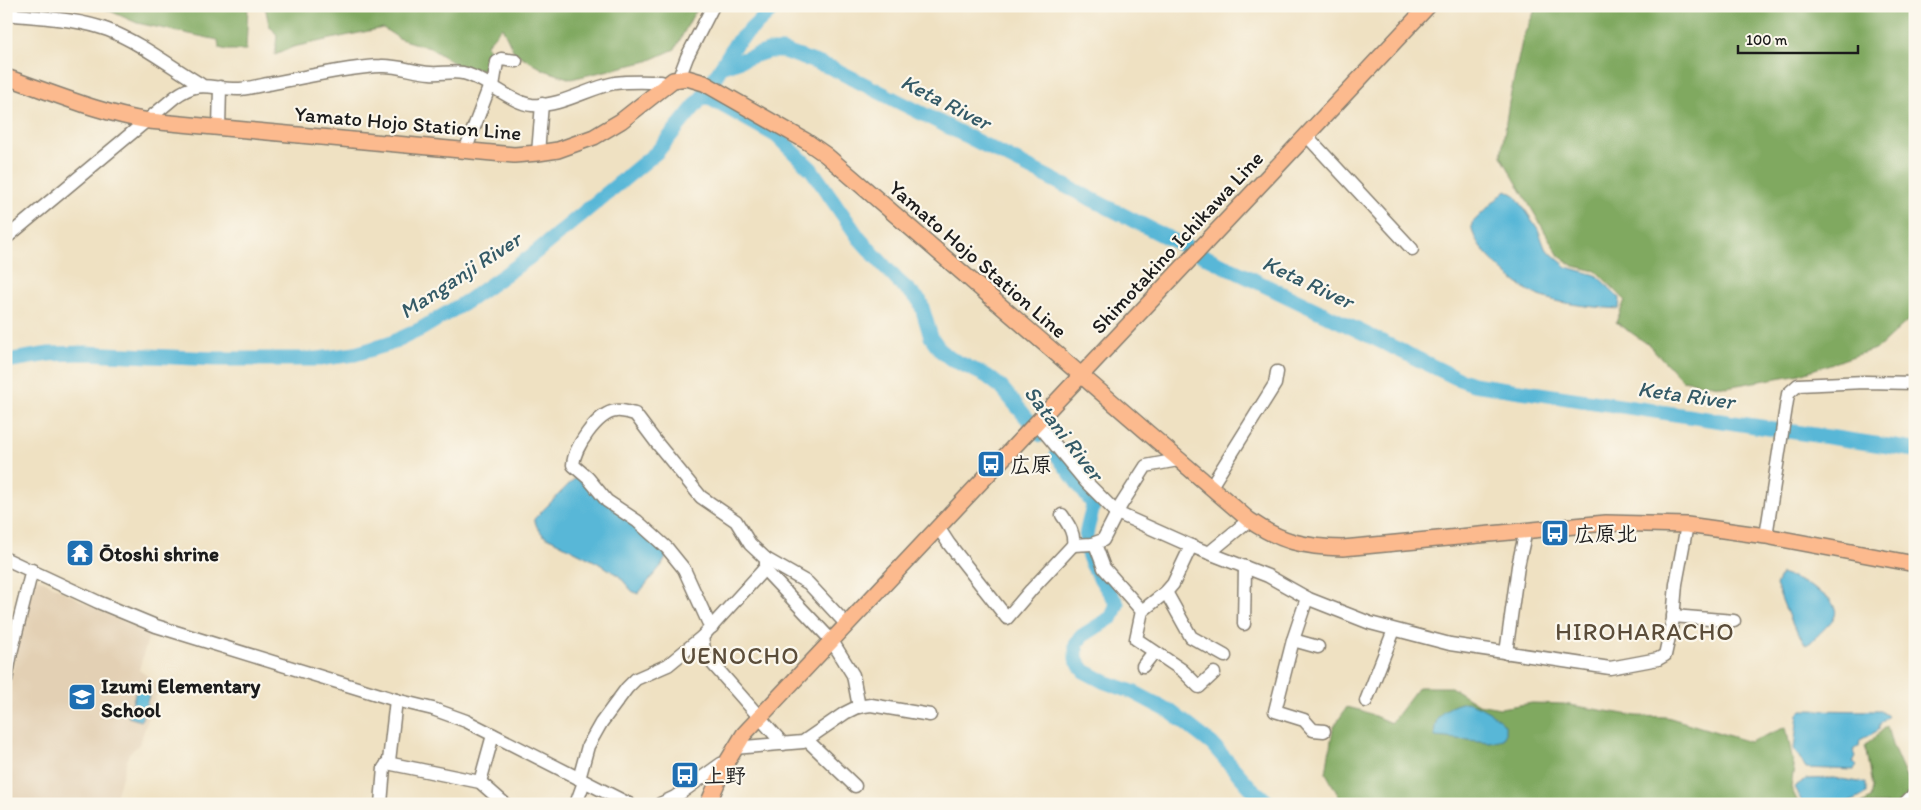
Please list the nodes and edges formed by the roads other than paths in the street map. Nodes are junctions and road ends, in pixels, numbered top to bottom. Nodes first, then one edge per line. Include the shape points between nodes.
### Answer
1 (713, 6) edge
2 (1428, 6) edge
3 (6, 14) edge
4 (516, 61) dead end
5 (6, 77) edge
6 (673, 82) junction
7 (201, 86) junction
8 (491, 86) junction
9 (220, 87) junction
10 (542, 104) junction
11 (148, 121) junction
12 (219, 128) junction
13 (1306, 135) junction
14 (465, 151) junction
15 (538, 153) junction
16 (6, 238) edge
17 (1412, 249) dead end
18 (1277, 372) dead end
19 (1080, 377) junction
20 (1915, 383) edge
21 (1033, 426) junction
22 (1178, 460) junction
23 (1210, 488) junction
24 (1117, 514) junction
25 (1062, 515) dead end
26 (1249, 520) junction
27 (1687, 525) junction
28 (938, 527) junction
29 (1526, 530) junction
30 (1766, 536) junction
31 (1095, 544) junction
32 (1073, 545) junction
33 (1191, 546) junction
34 (1209, 552) junction
35 (6, 559) edge
36 (765, 564) junction
37 (1915, 564) edge
38 (1245, 567) junction
39 (32, 570) junction
40 (1166, 592) junction
41 (1307, 598) junction
42 (1142, 611) junction
43 (1673, 616) junction
44 (1734, 621) dead end
45 (12, 623) edge
46 (847, 624) junction
47 (1244, 624) dead end
48 (712, 627) junction
49 (1394, 630) junction
50 (702, 637) junction
51 (1294, 640) junction
52 (832, 641) junction
53 (1318, 647) dead end
54 (1154, 652) junction
55 (1506, 653) junction
56 (1225, 656) dead end
57 (1143, 666) dead end
58 (1214, 673) dead end
59 (6, 681) edge
60 (396, 700) junction
61 (1366, 701) dead end
62 (859, 707) junction
63 (930, 715) dead end
64 (761, 717) junction
65 (1324, 731) dead end
66 (494, 735) junction
67 (807, 740) junction
68 (783, 744) junction
69 (734, 748) junction
70 (387, 763) junction
71 (724, 767) junction
72 (582, 780) junction
73 (480, 782) junction
74 (855, 786) dead end
75 (1915, 793) edge
76 (381, 804) edge
77 (505, 804) edge
78 (576, 804) edge
79 (629, 804) edge
80 (660, 804) edge
81 (708, 804) edge
82 (1904, 804) edge

1 - 6 street
2 - 13 main road, Shimotakino Ichikawa Line
3 - 7 street via 75,22 108,30 161,58
4 - 8 street via 501,59
5 - 11 main road, Yamato Hojo Station Line via 125,117
6 - 10 street via 616,83
6 - 15 main road, Yamato Hojo Station Line via 594,137 558,150
6 - 19 main road, Yamato Hojo Station Line via 687,78 704,84 826,155
7 - 9 street
7 - 11 street via 186,89
8 - 9 street via 466,74 450,71 430,74 382,66 241,89
8 - 10 street via 521,102
8 - 14 street
9 - 12 street
10 - 15 street
11 - 12 main road, Yamato Hojo Station Line
11 - 16 street
12 - 14 main road, Yamato Hojo Station Line
13 - 17 street
13 - 19 main road, Shimotakino Ichikawa Line
14 - 15 main road, Yamato Hojo Station Line via 514,155
18 - 23 street via 1275,384
19 - 21 main road, Shimotakino Ichikawa Line
19 - 22 main road, Yamato Hojo Station Line
20 - 30 street via 1798,385 1788,394
21 - 24 street
21 - 28 main road, Shimotakino Ichikawa Line
22 - 23 main road, Yamato Hojo Station Line
22 - 24 street via 1146,466
23 - 26 main road, Yamato Hojo Station Line
24 - 31 street via 1103,540
24 - 33 street
25 - 32 street via 1071,528
26 - 29 main road, Yamato Hojo Station Line via 1288,541 1315,547 1343,548
26 - 34 street
27 - 29 main road, Yamato Hojo Station Line via 1606,523
27 - 30 main road, Yamato Hojo Station Line
27 - 43 street
28 - 32 street via 1007,618
28 - 46 main road, Shimotakino Ichikawa Line
29 - 55 street
30 - 37 main road, Yamato Hojo Station Line
31 - 32 street
31 - 42 street via 1104,568
33 - 34 street
33 - 40 street
34 - 38 street
35 - 39 street
36 - 46 street via 808,583
36 - 48 street
36 - 48 street via 736,521 701,497 636,414 616,411 602,416 586,434 574,456 573,465 607,501 668,548 684,569
36 - 52 street
38 - 41 street
38 - 47 street
39 - 45 street
39 - 60 street via 156,626
40 - 42 street
40 - 56 street via 1191,638
41 - 49 street
41 - 51 street
42 - 54 street via 1136,639
43 - 44 street
43 - 55 street via 1665,655 1658,659 1610,668
45 - 59 street
46 - 52 main road, Shimotakino Ichikawa Line
48 - 50 street
49 - 55 street
49 - 61 street
50 - 64 street via 705,655
50 - 72 street via 668,665 636,679 627,688 588,746
51 - 53 street
51 - 65 street via 1275,711 1304,720 1313,730
52 - 62 street via 853,675
52 - 64 main road, Shimotakino Ichikawa Line
54 - 57 street
54 - 58 street via 1182,670 1199,687
60 - 66 street via 433,709
60 - 70 street
62 - 63 street via 871,704
62 - 67 street
64 - 68 street
64 - 69 main road, Shimotakino Ichikawa Line
66 - 72 street
66 - 73 street
67 - 68 street
67 - 74 street
68 - 69 street
69 - 71 main road, Shimotakino Ichikawa Line
70 - 73 street
70 - 76 street
71 - 80 street via 720,764
71 - 81 main road, Shimotakino Ichikawa Line
72 - 78 street
72 - 79 street
73 - 77 street
75 - 82 street

